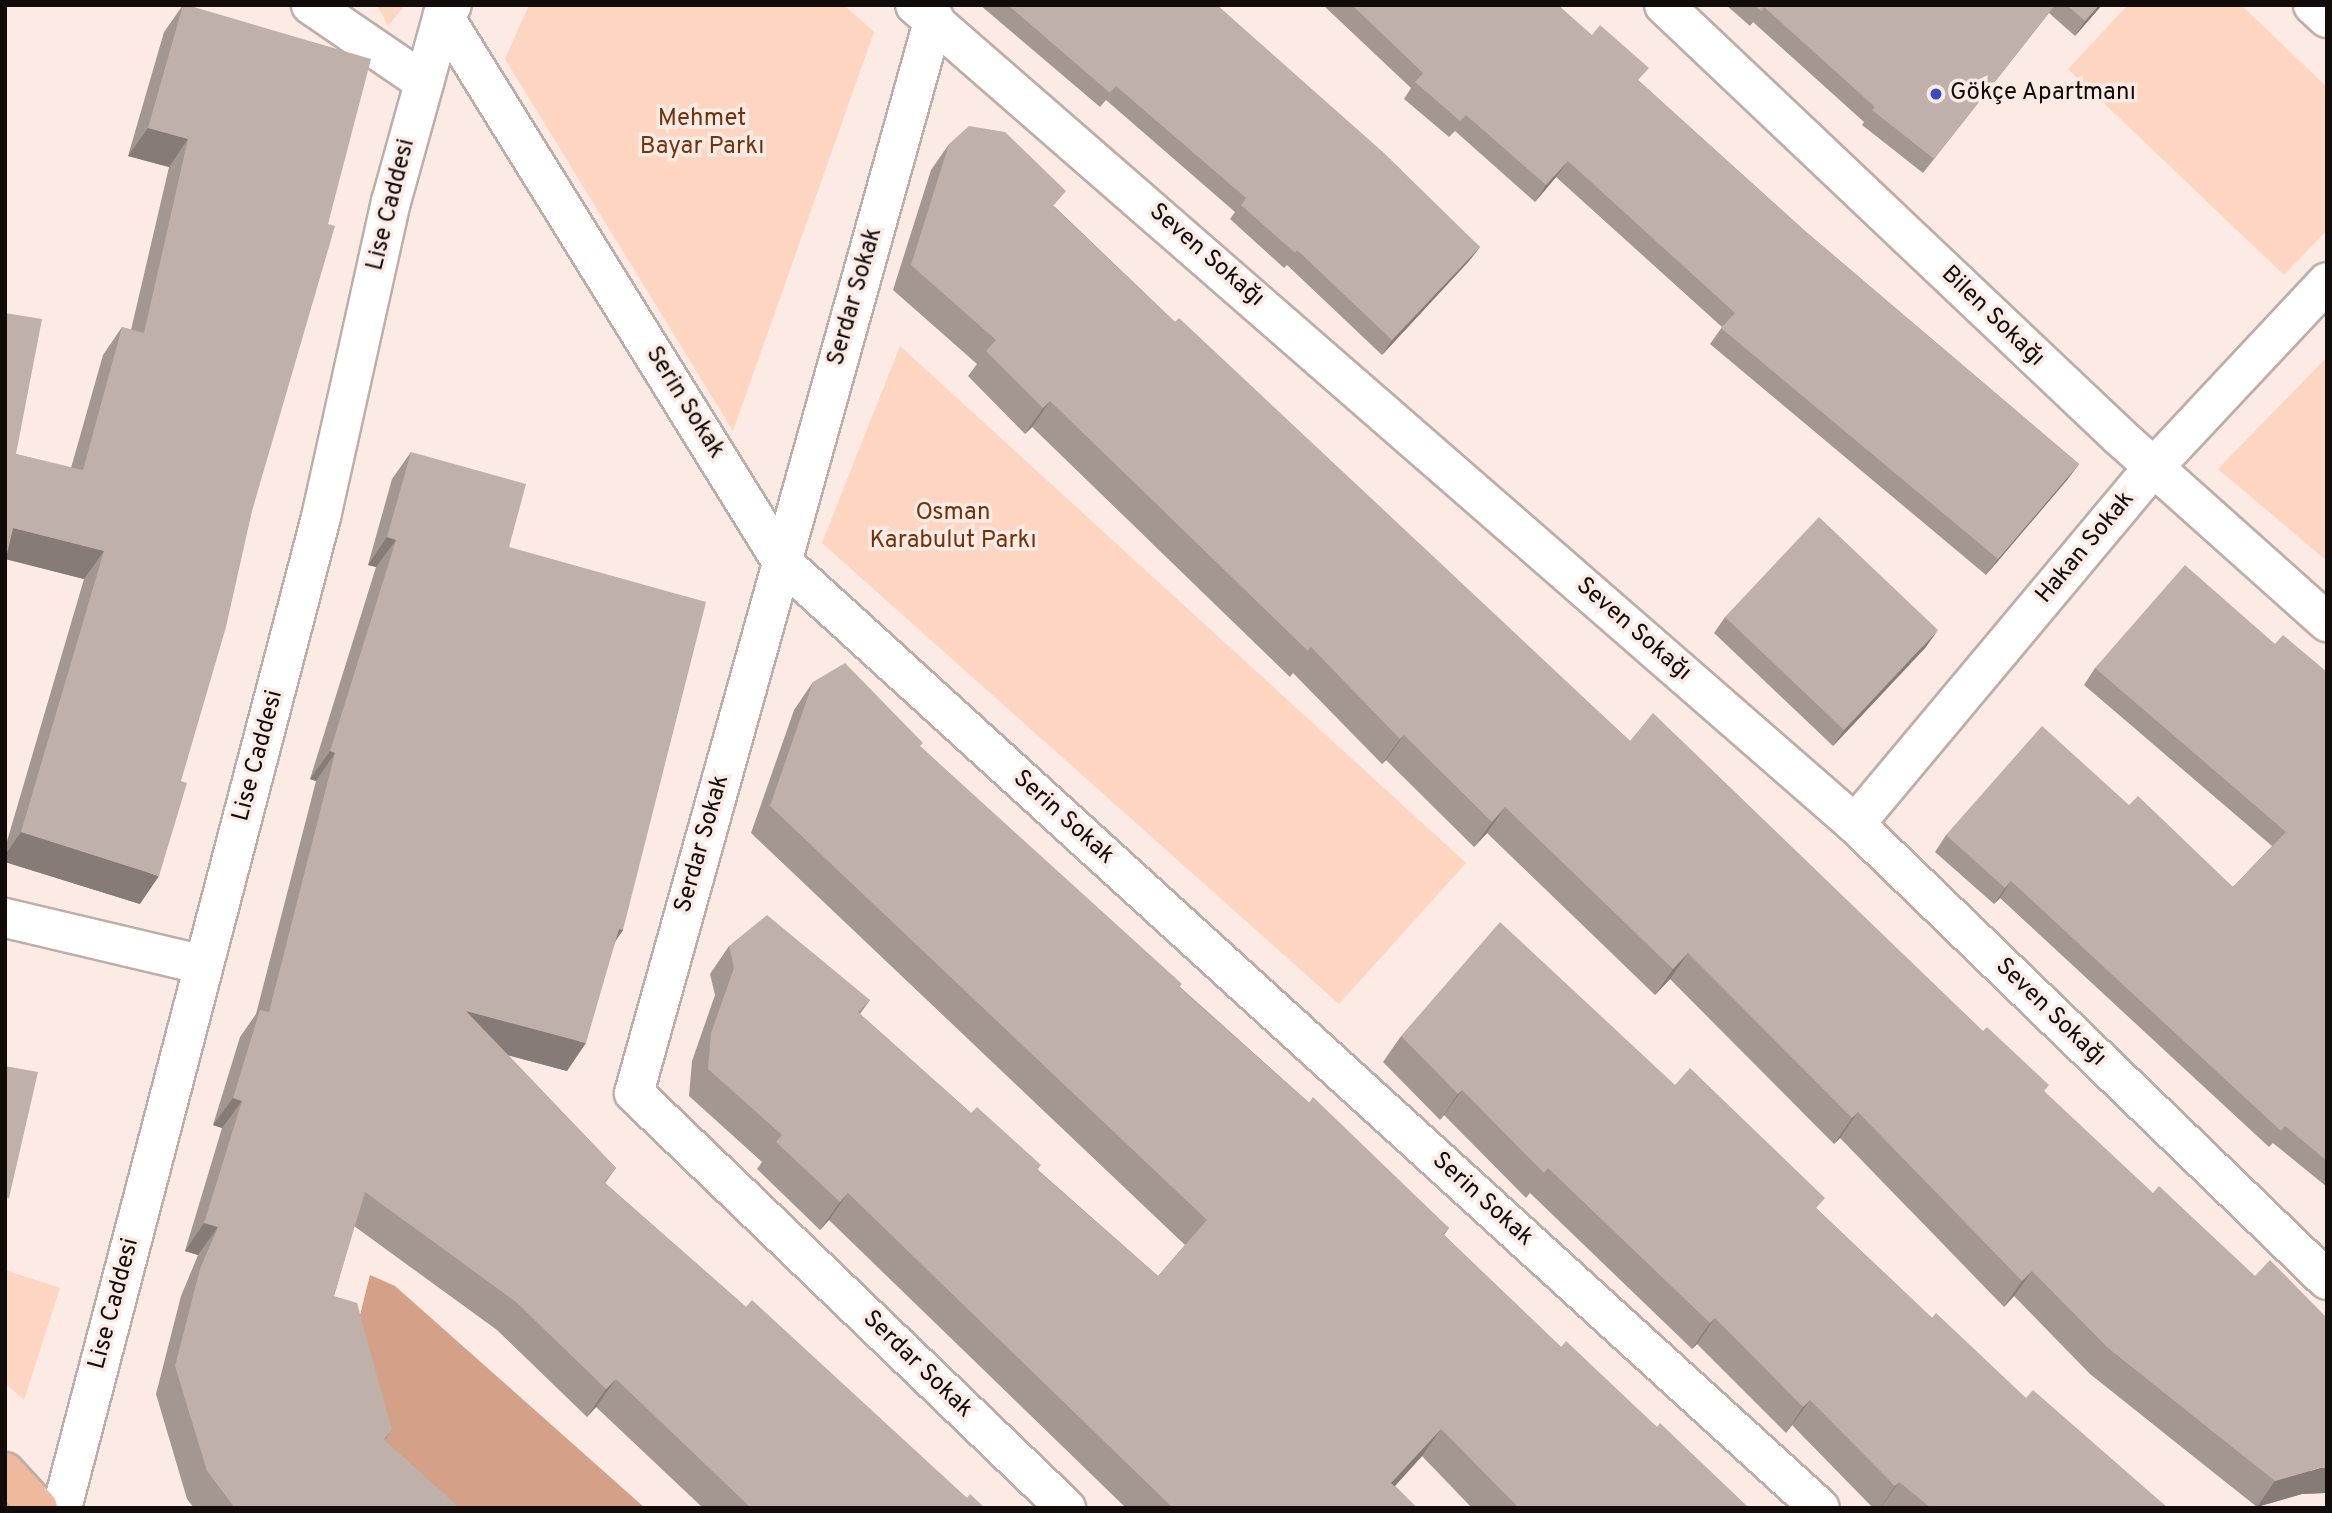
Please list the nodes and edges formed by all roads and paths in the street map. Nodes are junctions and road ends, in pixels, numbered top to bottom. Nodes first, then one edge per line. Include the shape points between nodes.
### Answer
1 (1664, 5) edge
2 (2313, 5) edge
3 (447, 10) edge
4 (325, 11) edge
5 (925, 11) edge
6 (2327, 18) edge
7 (424, 82) junction
8 (2327, 282) edge
9 (2154, 467) junction
10 (782, 562) junction
11 (2327, 622) edge
12 (1855, 824) junction
13 (5, 918) edge
14 (204, 965) junction
15 (2327, 1280) edge
16 (5, 1472) edge
17 (38, 1508) edge
18 (62, 1508) edge
19 (1066, 1508) edge
20 (1820, 1508) edge

1 - 9 street, Bilen Sokağı
2 - 6 street
3 - 7 street, Lise Caddesi
3 - 10 street, Serin Sokak
4 - 7 street
5 - 10 street, Serdar Sokak
5 - 12 street, Seven Sokağı
7 - 14 street, Lise Caddesi via 391,202 321,517
8 - 9 street, Hakan Sokak
9 - 11 street, Bilen Sokağı
9 - 12 street, Hakan Sokak
10 - 19 street, Serdar Sokak via 634,1093
10 - 20 street, Serin Sokak
12 - 15 street, Seven Sokağı
13 - 14 street
14 - 18 street, Lise Caddesi
16 - 17 main road

